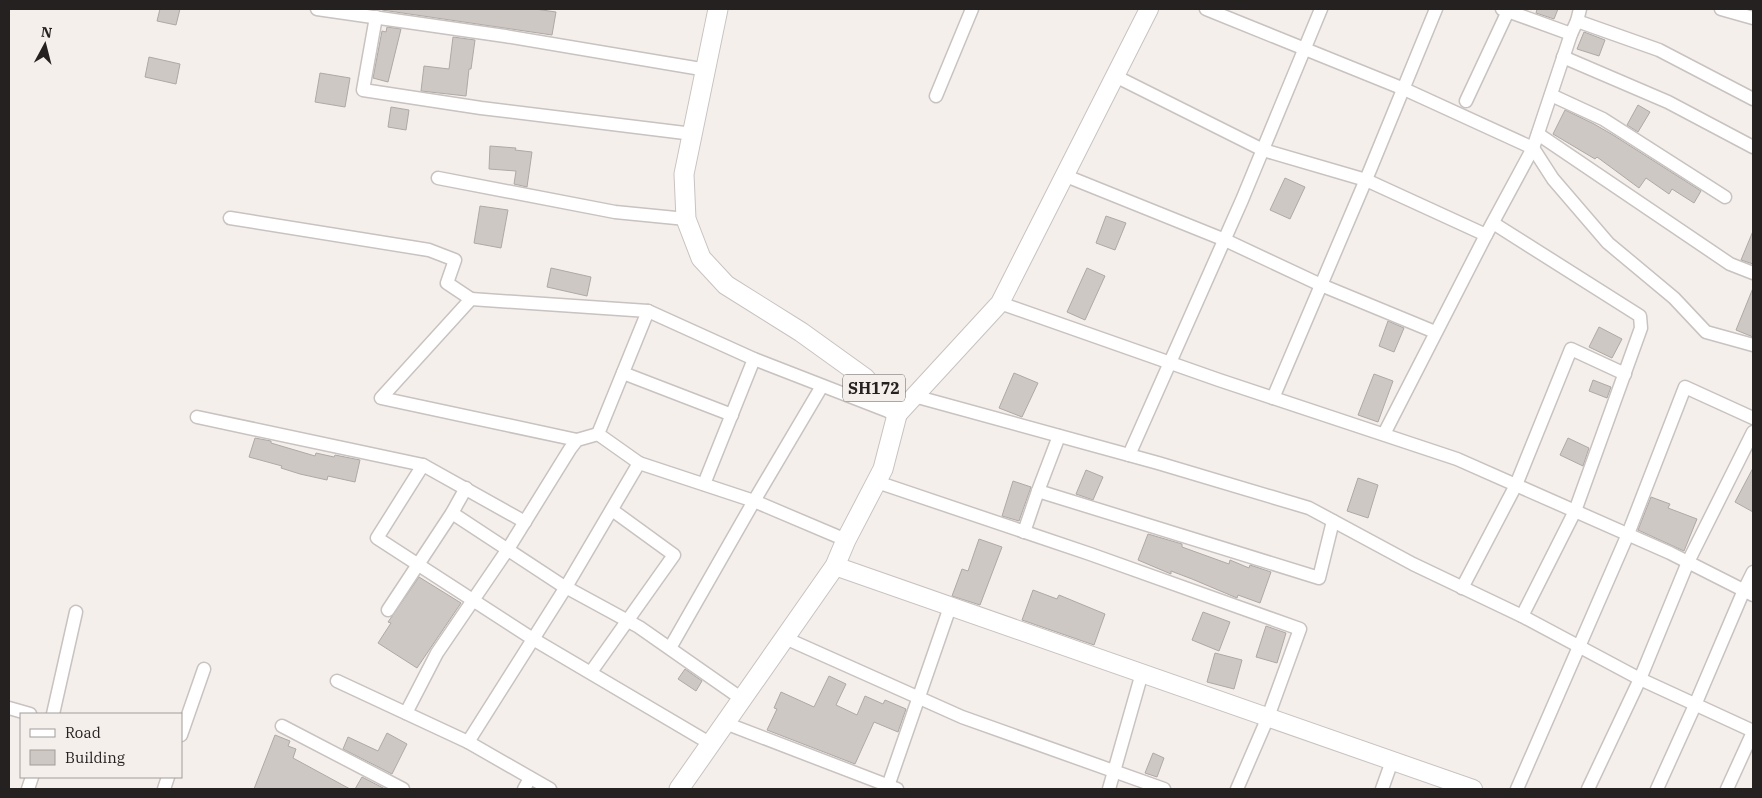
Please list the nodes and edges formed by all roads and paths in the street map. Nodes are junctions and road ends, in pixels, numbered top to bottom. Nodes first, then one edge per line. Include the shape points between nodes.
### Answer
1 (317, 9) edge
2 (718, 9) edge
3 (972, 9) edge
4 (1149, 9) edge
5 (1206, 9) edge
6 (1322, 9) edge
7 (1436, 9) edge
8 (1506, 9) edge
9 (1721, 9) edge
10 (1578, 15) edge
11 (376, 17) junction
12 (1753, 18) edge
13 (1571, 34) junction
14 (1305, 49) junction
15 (1564, 57) junction
16 (707, 70) junction
17 (1115, 76) junction
18 (1404, 89) junction
19 (1551, 95) junction
20 (936, 96) dead end
21 (1753, 99) edge
22 (1466, 101) dead end
23 (693, 134) junction
24 (1538, 134) junction
25 (1753, 147) edge
26 (1533, 148) junction
27 (1263, 150) junction
28 (1066, 176) junction
29 (438, 178) dead end
30 (1366, 180) junction
31 (1725, 197) dead end
32 (230, 218) dead end
33 (686, 219) junction
34 (1493, 223) junction
35 (1486, 235) junction
36 (1225, 240) junction
37 (1753, 273) edge
38 (1321, 285) junction
39 (471, 299) junction
40 (1000, 304) junction
41 (648, 311) junction
42 (1435, 332) junction
43 (1753, 345) edge
44 (754, 359) junction
45 (1171, 363) junction
46 (623, 373) junction
47 (1625, 374) junction
48 (822, 386) junction
49 (914, 396) junction
50 (1273, 398) junction
51 (732, 415) junction
52 (897, 415) junction
53 (197, 417) dead end
54 (1753, 418) edge
55 (1753, 432) edge
56 (598, 434) junction
57 (1384, 434) junction
58 (1059, 436) junction
59 (578, 440) junction
60 (1129, 455) junction
61 (639, 463) junction
62 (423, 465) junction
63 (877, 482) junction
64 (704, 484) junction
65 (1516, 485) junction
66 (466, 488) junction
67 (1038, 491) junction
68 (754, 501) junction
69 (612, 510) junction
70 (1575, 511) junction
71 (452, 513) junction
72 (1333, 521) junction
73 (525, 522) junction
74 (1024, 532) junction
75 (1628, 534) junction
76 (846, 540) junction
77 (508, 549) junction
78 (1688, 562) junction
79 (417, 564) junction
80 (835, 566) junction
81 (1753, 572) edge
82 (566, 587) junction
83 (1462, 588) junction
84 (1748, 593) edge
85 (473, 600) junction
86 (950, 607) junction
87 (388, 610) dead end
88 (76, 612) dead end
89 (1522, 616) junction
90 (628, 621) junction
91 (785, 638) junction
92 (533, 639) junction
93 (1578, 646) junction
94 (670, 648) junction
95 (204, 669) dead end
96 (591, 672) junction
97 (1142, 673) junction
98 (1640, 679) junction
99 (337, 680) dead end
100 (919, 698) junction
101 (742, 699) junction
102 (1695, 704) junction
103 (9, 708) edge
104 (26, 713) edge
105 (53, 713) edge
106 (406, 713) junction
107 (1268, 717) junction
108 (725, 723) junction
109 (282, 726) dead end
110 (1753, 731) edge
111 (182, 732) edge
112 (468, 742) junction
113 (711, 744) junction
114 (1392, 761) junction
115 (1114, 771) junction
116 (530, 778) junction
117 (891, 788) edge
118 (403, 789) edge
119 (524, 789) edge
120 (550, 789) edge
121 (679, 789) edge
122 (1109, 789) edge
123 (1164, 789) edge
124 (1237, 789) edge
125 (1382, 789) edge
126 (1473, 789) edge
127 (1517, 789) edge
128 (1588, 789) edge
129 (1656, 789) edge
130 (1727, 789) edge

1 - 11 street
2 - 16 main road, SH172
3 - 20 street
4 - 17 street
5 - 14 street
6 - 14 street
7 - 18 street
8 - 13 street
8 - 22 street
9 - 12 street
10 - 13 street
10 - 21 street via 1659,50
11 - 16 street
11 - 23 street via 363,90
13 - 15 street
14 - 18 street
14 - 27 street
15 - 19 street
15 - 25 street via 1668,102
16 - 23 main road, SH172
17 - 27 street
17 - 28 street
18 - 26 street
18 - 30 street
19 - 24 street
19 - 31 street via 1603,119
23 - 33 main road, SH172 via 684,174
24 - 26 street
24 - 37 street via 1730,264
26 - 34 street
26 - 43 street via 1553,179 1608,243 1674,298 1706,332
27 - 30 street
27 - 36 street
28 - 36 street
28 - 40 street
29 - 33 street via 615,212
30 - 35 street
30 - 38 street
32 - 39 street via 428,250 455,260 447,283
33 - 52 main road, SH172 via 701,258 726,285 801,332 865,378
34 - 35 street
34 - 47 street via 1640,316 1641,328
35 - 42 street
36 - 38 street
36 - 45 street
38 - 42 street
38 - 50 street
39 - 41 street
39 - 59 street via 381,398
40 - 45 street
40 - 49 street
41 - 44 street
41 - 46 street
42 - 57 street
44 - 48 street
44 - 51 street
45 - 50 street
45 - 60 street
46 - 51 street
46 - 56 street
47 - 65 street via 1571,349
47 - 70 street
48 - 52 street
48 - 68 street
49 - 52 street
49 - 58 street
50 - 57 street
51 - 64 street
52 - 63 main road, SH172
53 - 62 street
54 - 75 street via 1685,387
55 - 78 street
56 - 59 street
56 - 61 street
57 - 65 street via 1457,459
58 - 60 street
58 - 67 street
59 - 73 street
60 - 72 street via 1309,508
61 - 64 street
61 - 69 street
62 - 66 street
62 - 79 street via 377,538
63 - 74 street
63 - 76 main road, SH172
64 - 68 street
65 - 70 street
65 - 83 street
66 - 71 street
66 - 73 street
67 - 72 street via 1319,578
67 - 74 street
68 - 76 street
68 - 94 street
69 - 82 street
69 - 90 street via 674,555
70 - 75 street
70 - 89 street
71 - 77 street
71 - 79 street
72 - 83 street
73 - 77 street
74 - 107 street via 1300,629
75 - 78 street
75 - 93 street
76 - 80 main road, SH172
77 - 82 street
77 - 85 street
78 - 84 street
78 - 98 street
79 - 85 street
79 - 87 street
80 - 86 street
80 - 91 main road, SH172
81 - 84 street
82 - 90 street
82 - 92 street
83 - 89 street
84 - 102 street
85 - 92 street
85 - 106 street via 437,653
86 - 97 street
86 - 100 street
88 - 105 street
89 - 93 street
90 - 94 street
90 - 96 street
91 - 100 street
91 - 101 main road, SH172
92 - 96 street
92 - 112 street
93 - 98 street
93 - 127 street
94 - 101 street
95 - 111 street
96 - 113 street
97 - 107 street
97 - 115 street
98 - 102 street
98 - 128 street
99 - 106 street
100 - 115 street via 962,717
100 - 117 street
101 - 108 main road, SH172
102 - 110 street
102 - 129 street
103 - 104 street
106 - 112 street
107 - 114 street
107 - 124 street
108 - 113 main road, SH172
108 - 117 street
109 - 118 street
110 - 130 street
112 - 116 street
113 - 121 main road, SH172
114 - 125 street
114 - 126 street
115 - 122 street
115 - 123 street
116 - 119 street
116 - 120 street

